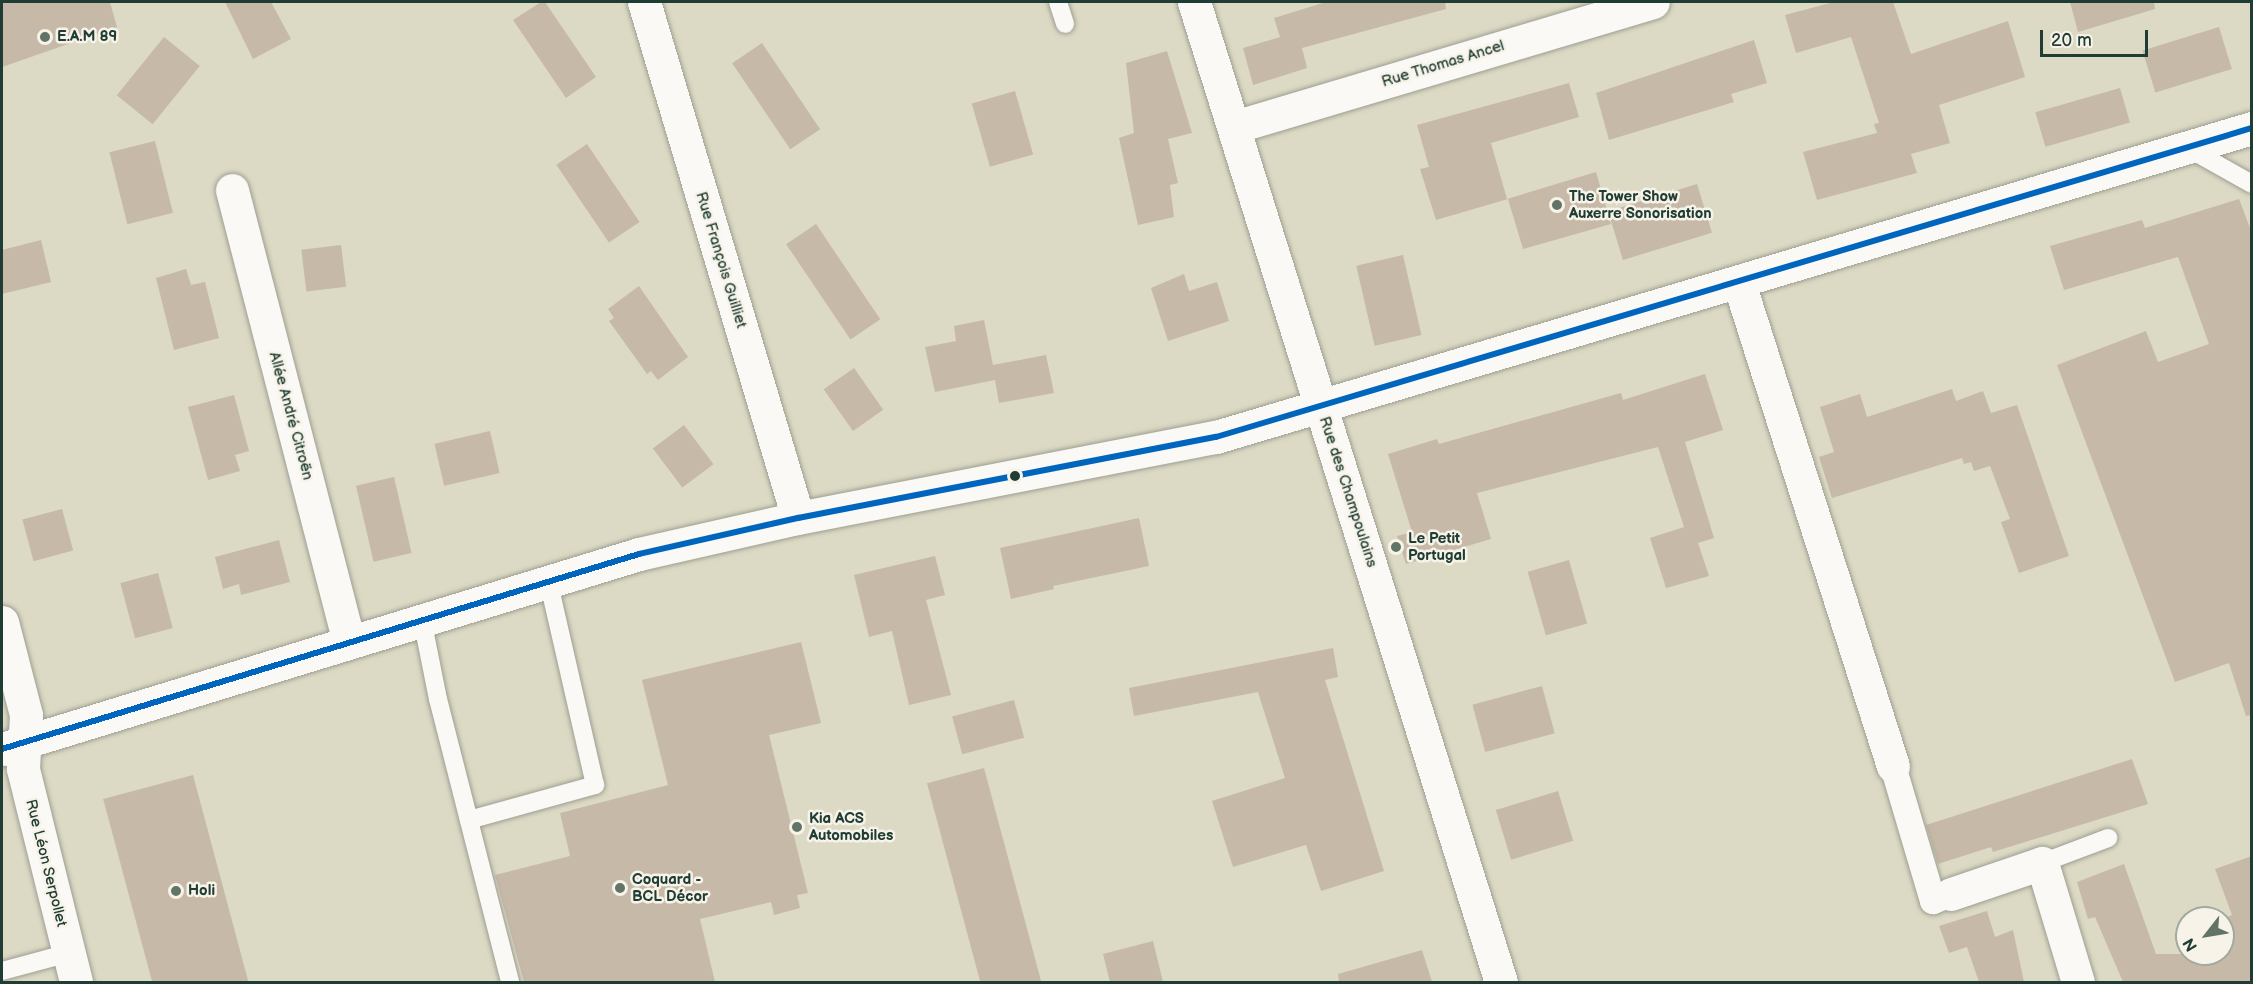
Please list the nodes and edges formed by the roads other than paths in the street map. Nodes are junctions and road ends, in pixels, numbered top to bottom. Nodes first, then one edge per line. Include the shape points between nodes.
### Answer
1 (644, 2) edge
2 (1058, 2) edge
3 (1194, 2) edge
4 (1649, 2) edge
5 (1065, 24) dead end
6 (1234, 127) junction
7 (2252, 128) edge
8 (2188, 148) junction
9 (2252, 184) edge
10 (232, 190) dead end
11 (1739, 283) junction
12 (1321, 407) junction
13 (798, 518) junction
14 (548, 580) junction
15 (422, 619) junction
16 (2, 622) edge
17 (350, 641) junction
18 (13, 746) edge
19 (1893, 766) joint
20 (469, 820) junction
21 (2108, 838) dead end
22 (2042, 863) junction
23 (1951, 894) joint
24 (72, 968) edge
25 (2, 971) edge
26 (510, 982) edge
27 (1501, 982) edge
28 (2078, 982) edge

1 - 13 street, Rue François Guilliet
2 - 5 lane
3 - 6 street, Rue des Champoulains
4 - 6 street, Rue Thomas Ancel
6 - 12 street, Rue des Champoulains
7 - 8 street
8 - 9 lane
8 - 11 street
10 - 17 street, Allée André Citroën
11 - 12 street
11 - 19 street
12 - 13 street via 1216,437
12 - 27 street, Rue des Champoulains
13 - 14 street via 639,554
14 - 15 street
14 - 20 lane via 594,785
15 - 17 street
15 - 20 lane
16 - 18 street, Rue Léon Serpollet via 26,715
17 - 18 street
18 - 24 street, Rue Léon Serpollet via 23,769
19 - 23 street via 1933,901
20 - 26 lane
21 - 22 lane
22 - 23 street
22 - 28 street
24 - 25 lane

